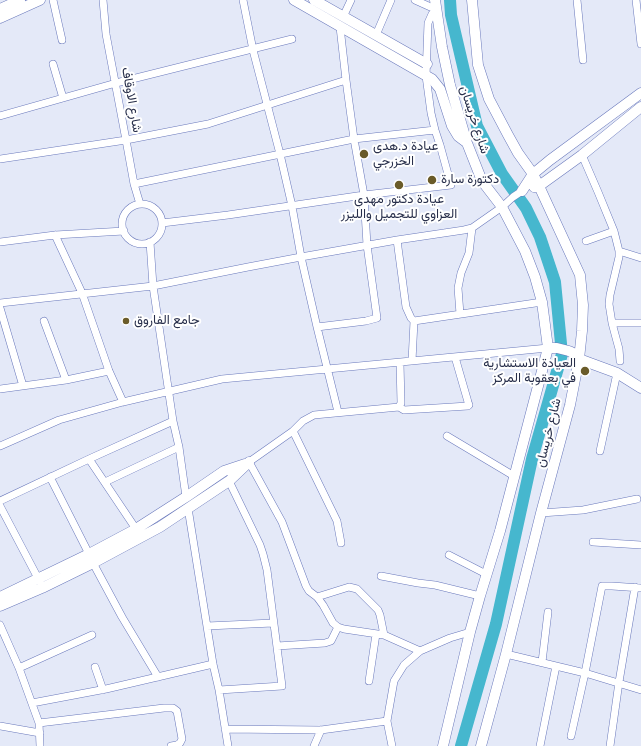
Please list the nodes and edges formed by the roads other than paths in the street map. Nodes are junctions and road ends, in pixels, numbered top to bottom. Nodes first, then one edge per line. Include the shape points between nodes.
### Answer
1 (20, 0) edge
2 (40, 0) edge
3 (53, 0) edge
4 (102, 0) edge
5 (243, 0) edge
6 (294, 0) edge
7 (314, 0) edge
8 (351, 0) edge
9 (391, 0) edge
10 (415, 0) edge
11 (472, 0) edge
12 (577, 0) edge
13 (636, 0) edge
14 (435, 6) edge
15 (0, 9) edge
16 (343, 17) junction
17 (0, 18) edge
18 (340, 27) junction
19 (376, 35) junction
20 (292, 39) dead end
21 (62, 40) dead end
22 (641, 44) edge
23 (253, 50) junction
24 (583, 60) dead end
25 (53, 64) dead end
26 (427, 64) junction
27 (426, 76) junction
28 (346, 80) junction
29 (116, 83) junction
30 (641, 93) edge
31 (63, 98) junction
32 (267, 106) junction
33 (641, 107) edge
34 (0, 116) edge
35 (435, 130) junction
36 (354, 139) junction
37 (126, 140) junction
38 (467, 143) junction
39 (280, 154) junction
40 (582, 155) junction
41 (0, 159) edge
42 (533, 174) junction
43 (134, 184) junction
44 (539, 186) junction
45 (522, 191) junction
46 (364, 195) junction
47 (140, 204) junction
48 (292, 206) junction
49 (502, 207) junction
50 (162, 223) junction
51 (472, 228) junction
52 (124, 230) junction
53 (614, 231) junction
54 (55, 235) junction
55 (397, 240) junction
56 (586, 241) dead end
57 (0, 242) edge
58 (150, 242) junction
59 (367, 245) junction
60 (620, 251) junction
61 (301, 257) junction
62 (641, 258) edge
63 (153, 286) junction
64 (82, 293) junction
65 (0, 302) edge
66 (542, 302) junction
67 (0, 308) edge
68 (460, 314) junction
69 (44, 321) dead end
70 (414, 321) junction
71 (612, 323) junction
72 (641, 323) edge
73 (317, 327) junction
74 (552, 348) junction
75 (455, 357) junction
76 (579, 359) junction
77 (412, 361) junction
78 (620, 361) dead end
79 (400, 363) junction
80 (327, 368) junction
81 (109, 371) junction
82 (617, 373) junction
83 (66, 380) junction
84 (23, 386) junction
85 (641, 388) edge
86 (0, 389) edge
87 (169, 392) junction
88 (123, 402) junction
89 (399, 407) junction
90 (338, 412) junction
91 (173, 421) junction
92 (293, 431) junction
93 (447, 436) dead end
94 (0, 446) edge
95 (180, 447) junction
96 (600, 451) dead end
97 (89, 459) junction
98 (249, 462) junction
99 (514, 476) junction
100 (50, 477) junction
101 (229, 480) junction
102 (105, 482) junction
103 (186, 497) junction
104 (636, 499) dead end
105 (0, 501) edge
106 (0, 506) edge
107 (188, 508) junction
108 (541, 513) junction
109 (136, 529) junction
110 (593, 542) dead end
111 (341, 543) dead end
112 (641, 545) edge
113 (449, 555) dead end
114 (91, 558) junction
115 (486, 574) junction
116 (381, 576) dead end
117 (40, 583) junction
118 (638, 588) edge
119 (480, 596) junction
120 (0, 597) edge
121 (317, 597) junction
122 (0, 606) edge
123 (548, 612) dead end
124 (273, 623) junction
125 (0, 625) edge
126 (207, 626) junction
127 (338, 627) junction
128 (470, 632) junction
129 (380, 634) junction
130 (92, 635) dead end
131 (277, 646) junction
132 (420, 651) junction
133 (506, 654) junction
134 (542, 662) junction
135 (213, 664) junction
136 (556, 666) junction
137 (95, 667) dead end
138 (20, 668) junction
139 (585, 672) junction
140 (158, 677) junction
141 (370, 681) dead end
142 (619, 682) junction
143 (103, 690) junction
144 (219, 690) junction
145 (641, 690) edge
146 (32, 703) junction
147 (387, 721) junction
148 (40, 722) junction
149 (0, 726) edge
150 (225, 729) junction
151 (321, 730) junction
152 (40, 733) junction
153 (571, 736) dead end
154 (40, 746) edge
155 (172, 746) edge
156 (228, 746) edge
157 (314, 746) edge
158 (392, 746) edge
159 (444, 746) edge
160 (481, 746) edge
161 (540, 746) edge
162 (610, 746) edge

1 - 15 street
2 - 17 street
3 - 21 street
4 - 29 street, شارع الاوقاف
5 - 23 street
6 - 18 street
7 - 16 street
8 - 16 street
9 - 19 street
10 - 14 street
11 - 42 street, شارع خريسان via 478,65 489,99 518,153
12 - 24 street
13 - 22 street
14 - 26 street via 429,20
14 - 38 street, شارع خريسان via 450,85
16 - 19 street
18 - 27 street
18 - 28 street
19 - 26 street
20 - 23 street
23 - 29 street
23 - 32 street
25 - 31 street
26 - 27 street
27 - 35 street
27 - 38 street via 440,89 452,126 458,136
28 - 32 street
28 - 36 street
29 - 31 street
29 - 37 street, شارع الاوقاف
30 - 42 street
31 - 34 street
32 - 37 street via 208,124
32 - 39 street
33 - 40 street
35 - 36 street
35 - 46 street via 451,186
36 - 39 street
36 - 46 street
37 - 41 street
37 - 43 street, شارع الاوقاف
38 - 49 street, شارع خريسان via 482,181
39 - 43 street
39 - 48 street
40 - 44 street
40 - 53 street
42 - 44 street, شارع خريسان
42 - 45 street
43 - 47 street, شارع الاوقاف
44 - 45 street
44 - 76 street, شارع خريسان via 580,276 583,304
45 - 49 street
46 - 48 street
46 - 59 street
47 - 50 street via 146,204 156,210
47 - 52 street via 125,214
48 - 50 street
48 - 61 street
49 - 51 street
49 - 66 street, شارع خريسان via 525,251
50 - 58 street via 160,233
51 - 55 street
51 - 68 street via 469,253 458,288
52 - 54 street
52 - 58 street via 127,236 138,243
53 - 56 street
53 - 60 street
54 - 57 street
54 - 64 street
55 - 59 street
55 - 70 street via 406,307
58 - 63 street
59 - 61 street
59 - 73 street via 377,318
60 - 62 street
60 - 71 street via 609,304
61 - 63 street
61 - 73 street
63 - 64 street
63 - 87 street
64 - 65 street
64 - 81 street
66 - 68 street
66 - 74 street, شارع خريسان
67 - 84 street
68 - 70 street
69 - 83 street
70 - 77 street
71 - 72 street
71 - 78 street
73 - 80 street
74 - 75 street
74 - 76 street via 569,351
74 - 99 street, شارع خريسان
75 - 77 street
75 - 89 street via 468,406 404,410
76 - 82 street
76 - 108 street, شارع خريسان via 570,405
77 - 79 street
79 - 80 street
79 - 89 street
80 - 87 street via 222,379
80 - 90 street
81 - 83 street
81 - 88 street
82 - 85 street
82 - 96 street
83 - 84 street
84 - 86 street
87 - 88 street
87 - 91 street
88 - 94 street via 59,420
89 - 90 street
90 - 92 street via 314,414
91 - 95 street
91 - 97 street
92 - 98 street
92 - 111 street via 337,521
93 - 99 street
95 - 102 street
95 - 103 street
97 - 100 street
97 - 102 street
98 - 101 street
98 - 103 street via 224,471
98 - 121 street via 282,522 306,586
99 - 115 street, شارع خريسان
100 - 105 street
100 - 114 street
101 - 107 street
101 - 124 street via 264,554
102 - 109 street
103 - 109 street
104 - 108 street via 583,510
106 - 117 street
107 - 114 street via 160,527
107 - 126 street
108 - 133 street, شارع خريسان
109 - 114 street
110 - 112 street
113 - 115 street
114 - 117 street
114 - 140 street
115 - 119 street, شارع خريسان
116 - 119 street
117 - 120 street
117 - 122 street
118 - 139 street via 602,586
118 - 142 street
119 - 128 street, شارع خريسان
121 - 127 street
121 - 129 street via 349,587 357,589 378,610
123 - 134 street
124 - 126 street
124 - 131 street
125 - 138 street
126 - 135 street
127 - 129 street
127 - 131 street via 331,641 325,643
128 - 132 street
128 - 159 street, شارع خريسان
129 - 132 street
129 - 141 street
130 - 138 street
131 - 144 street via 282,686
132 - 147 street via 404,664 394,681
133 - 134 street
133 - 160 street, شارع خريسان
134 - 136 street
135 - 140 street
135 - 144 street
136 - 139 street
136 - 161 street
137 - 143 street
138 - 146 street
139 - 142 street
139 - 153 street
140 - 143 street
142 - 145 street
142 - 162 street
143 - 146 street
144 - 150 street
146 - 148 street
147 - 151 street
147 - 158 street
148 - 152 street
148 - 155 street via 173,708 177,711 182,739 180,743
149 - 152 street
150 - 151 street
150 - 156 street
151 - 157 street
152 - 154 street

